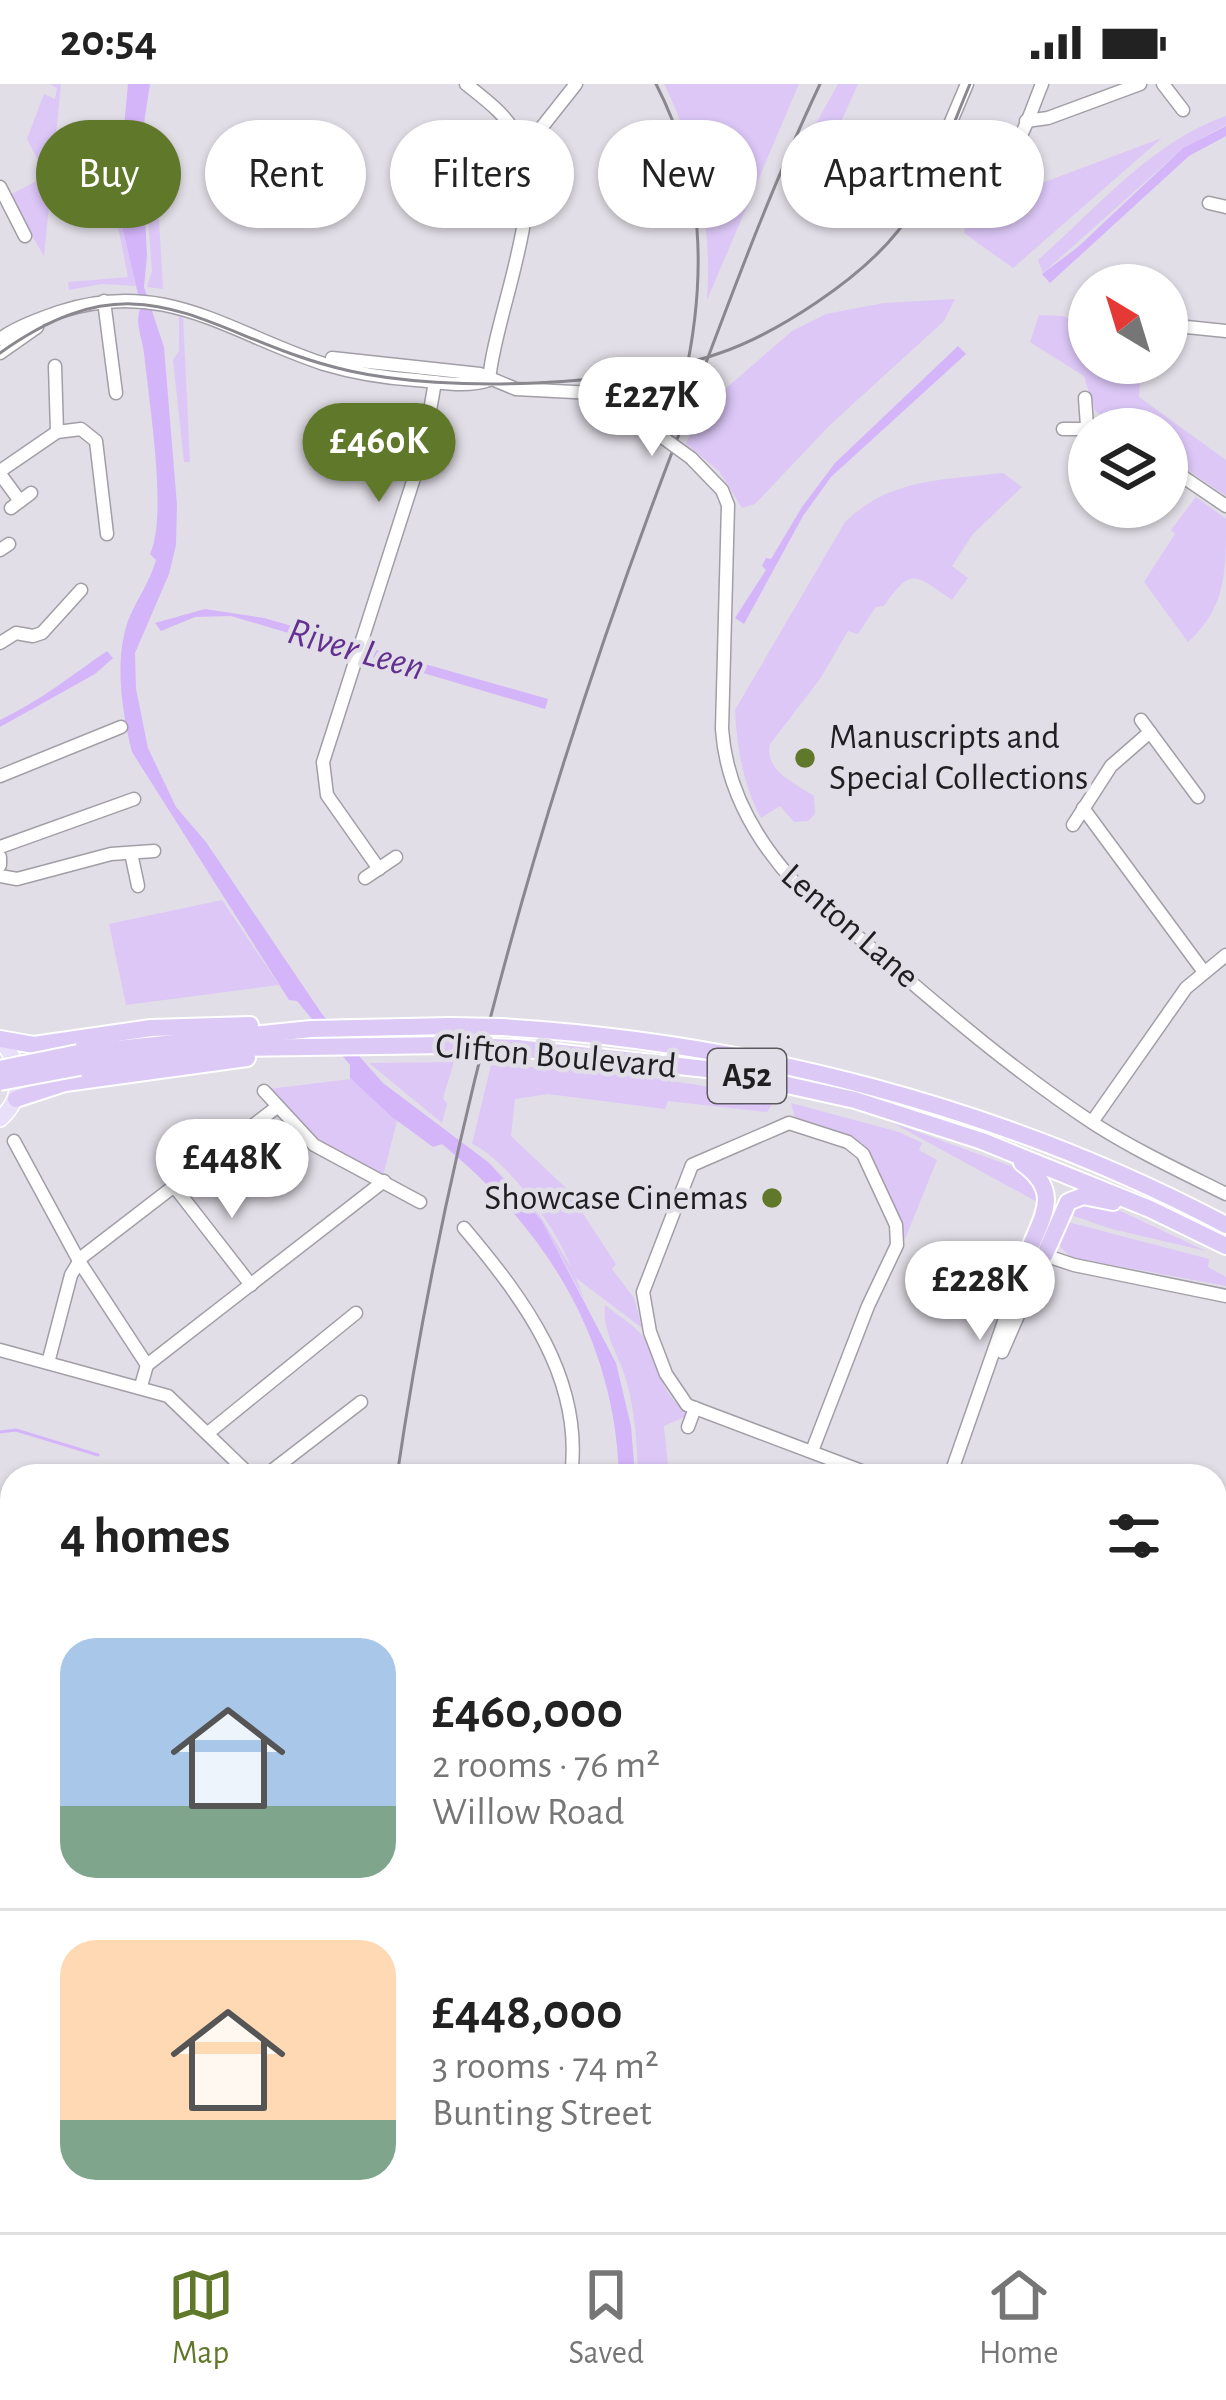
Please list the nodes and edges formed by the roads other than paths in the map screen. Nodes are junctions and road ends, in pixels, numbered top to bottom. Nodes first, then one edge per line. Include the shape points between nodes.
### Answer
1 (466, 84) edge
2 (575, 84) edge
3 (967, 84) edge
4 (1042, 84) edge
5 (1140, 84) edge
6 (1163, 84) edge
7 (1184, 110) dead end
8 (505, 120) edge
9 (548, 120) edge
10 (952, 120) edge
11 (1026, 120) edge
12 (1033, 120) edge
13 (0, 187) edge
14 (1208, 203) dead end
15 (1226, 207) edge
16 (522, 228) edge
17 (26, 236) dead end
18 (104, 301) junction
19 (46, 317) junction
20 (1188, 327) edge
21 (1226, 331) edge
22 (0, 339) edge
23 (284, 348) junction
24 (0, 353) edge
25 (59, 370) dead end
26 (423, 370) junction
27 (489, 380) junction
28 (435, 382) junction
29 (117, 384) dead end
30 (1085, 398) dead end
31 (1086, 408) edge
32 (1068, 428) edge
33 (1064, 429) dead end
34 (57, 432) junction
35 (1, 470) edge
36 (1188, 480) edge
37 (21, 501) dead end
38 (1226, 506) edge
39 (102, 525) dead end
40 (81, 590) dead end
41 (52, 598) dead end
42 (62, 611) junction
43 (0, 643) edge
44 (1141, 720) dead end
45 (121, 727) dead end
46 (1150, 732) junction
47 (0, 776) edge
48 (1198, 797) dead end
49 (134, 799) dead end
50 (1083, 808) junction
51 (1072, 825) dead end
52 (2, 849) edge
53 (154, 851) dead end
54 (131, 853) junction
55 (395, 857) dead end
56 (379, 869) junction
57 (0, 876) edge
58 (365, 878) dead end
59 (138, 886) dead end
60 (1226, 955) edge
61 (1204, 972) junction
62 (315, 1038) junction
63 (0, 1040) edge
64 (79, 1060) junction
65 (0, 1069) edge
66 (0, 1082) edge
67 (264, 1091) dead end
68 (277, 1107) junction
69 (6, 1113) edge
70 (1092, 1122) junction
71 (982, 1141) junction
72 (14, 1148) dead end
73 (384, 1181) junction
74 (174, 1186) junction
75 (1226, 1194) edge
76 (420, 1202) dead end
77 (1150, 1209) junction
78 (1226, 1225) edge
79 (464, 1228) dead end
80 (1226, 1246) edge
81 (1037, 1252) junction
82 (79, 1261) junction
83 (251, 1285) junction
84 (1226, 1296) edge
85 (356, 1313) dead end
86 (0, 1350) edge
87 (48, 1363) junction
88 (147, 1365) junction
89 (142, 1387) junction
90 (361, 1402) dead end
91 (695, 1408) junction
92 (688, 1426) dead end
93 (208, 1433) junction
94 (812, 1451) junction
95 (828, 1457) junction
96 (239, 1464) edge
97 (281, 1464) edge
98 (572, 1464) edge
99 (825, 1464) edge
100 (845, 1464) edge
101 (955, 1464) edge

1 - 8 street
2 - 9 street
3 - 10 street
4 - 11 street
5 - 12 street
6 - 7 street
13 - 17 street
14 - 15 street
16 - 27 street
18 - 19 street, Lenton Lane
18 - 23 street, Lenton Lane via 198,312
18 - 29 street
19 - 22 street
19 - 24 street
20 - 21 street
23 - 26 street, Lenton Lane
23 - 28 street, Lenton Lane via 348,370
25 - 34 street
26 - 27 street, Lenton Lane
26 - 28 street
27 - 28 street, Lenton Lane
27 - 70 street, Lenton Lane, bridge via 593,394 691,458 722,490 723,746 757,834 795,883
28 - 56 street via 423,450 325,750 332,804
30 - 31 street
32 - 33 street
34 - 35 street
34 - 39 street via 81,429 94,438
35 - 37 street
36 - 38 street
40 - 42 street
41 - 42 street
42 - 43 street via 38,636 16,633
44 - 46 street
45 - 47 street
46 - 48 street
46 - 50 street via 1111,766
49 - 52 street
50 - 51 street
50 - 61 street
53 - 54 street
54 - 57 street
54 - 59 street
55 - 56 street
56 - 58 street
60 - 61 street
61 - 70 street
62 - 63 highway via 227,1024 34,1046
62 - 64 highway, Clifton Boulevard / A52
62 - 69 highway via 65,1083
62 - 71 highway, Clifton Boulevard / A52, bridge via 517,1048 724,1071 855,1100
62 - 78 highway, Clifton Boulevard / A52, bridge via 450,1026 520,1029 737,1057 972,1118 1086,1158
63 - 69 main road via 17,1066
64 - 65 highway, Clifton Boulevard / A52, bridge
64 - 66 highway, Clifton Boulevard / A52, bridge
67 - 68 street
68 - 73 street via 314,1145
68 - 74 street
70 - 75 street, Lenton Lane
71 - 77 highway, Clifton Boulevard / A52
71 - 81 highway via 1044,1185
72 - 82 street
73 - 76 street
73 - 83 street
74 - 82 street
74 - 83 street
77 - 80 highway, Clifton Boulevard / A52
77 - 81 highway via 1083,1196 1068,1202
79 - 98 street via 562,1375
81 - 84 street
81 - 101 street via 1018,1322
82 - 87 street
82 - 88 street
83 - 88 street
85 - 93 street
86 - 87 street
87 - 89 street
88 - 89 street
89 - 93 street via 178,1401
90 - 97 street
91 - 92 street
91 - 94 street
91 - 94 street via 666,1374 643,1292 692,1166 790,1123 856,1148 896,1225 897,1245 834,1375
93 - 96 street
94 - 95 street
95 - 99 street
95 - 100 street

